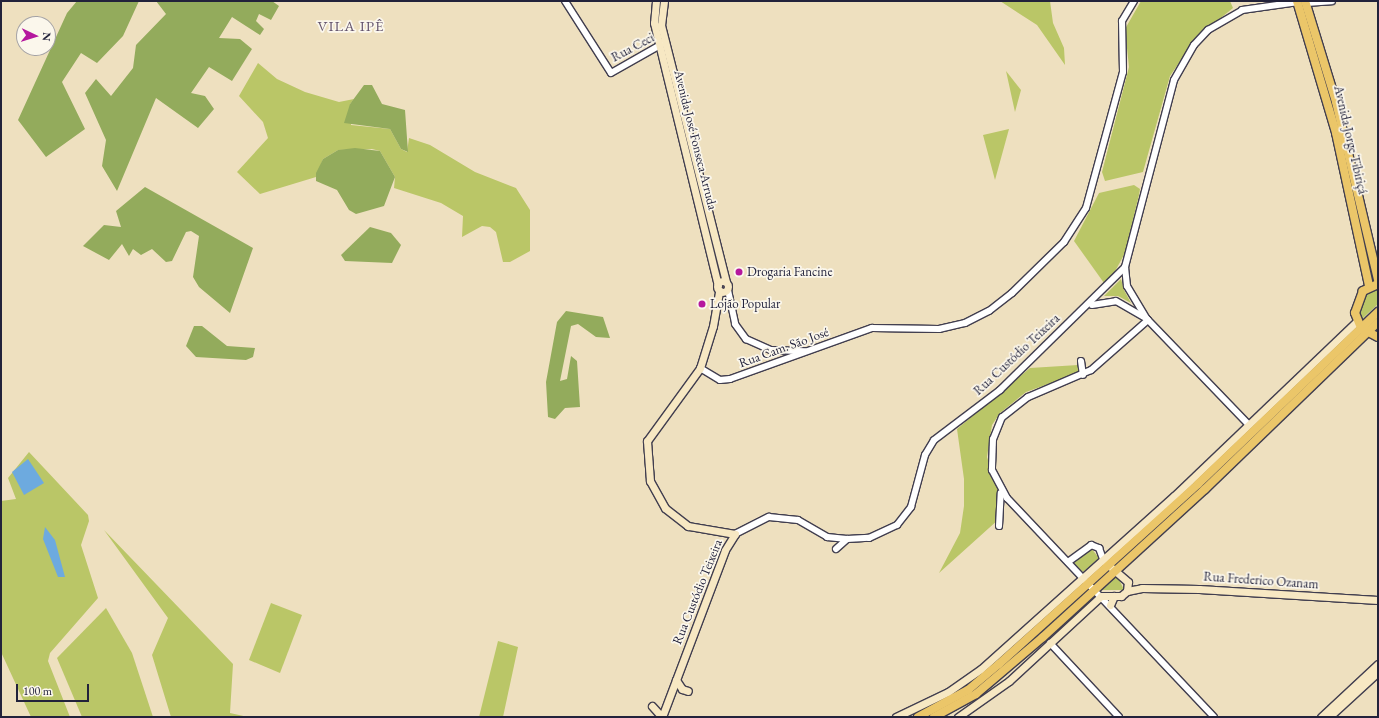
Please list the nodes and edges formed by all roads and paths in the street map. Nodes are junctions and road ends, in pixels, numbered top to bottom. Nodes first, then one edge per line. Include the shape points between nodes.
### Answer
1 (564, 1) edge
2 (656, 1) edge
3 (664, 1) edge
4 (1134, 1) edge
5 (1332, 1) edge
6 (1301, 2) edge
7 (663, 44) junction
8 (1125, 267) junction
9 (1378, 280) edge
10 (1378, 284) edge
11 (1369, 286) junction
12 (723, 289) junction
13 (1087, 307) junction
14 (1378, 312) edge
15 (1147, 320) junction
16 (1378, 322) edge
17 (1362, 327) junction
18 (1378, 337) edge
19 (811, 351) junction
20 (782, 352) junction
21 (783, 361) junction
22 (1081, 361) dead end
23 (700, 368) junction
24 (1083, 375) junction
25 (1249, 425) junction
26 (1001, 491) junction
27 (999, 526) dead end
28 (735, 534) junction
29 (847, 538) junction
30 (836, 549) dead end
31 (1103, 559) junction
32 (1068, 562) junction
33 (1112, 569) junction
34 (1082, 577) junction
35 (1128, 582) junction
36 (1142, 588) junction
37 (1095, 590) junction
38 (1127, 592) junction
39 (1114, 596) junction
40 (1378, 600) edge
41 (1110, 605) junction
42 (1050, 643) junction
43 (1378, 664) edge
44 (1378, 672) edge
45 (676, 680) junction
46 (688, 691) dead end
47 (652, 706) dead end
48 (662, 717) edge
49 (896, 717) edge
50 (918, 717) edge
51 (934, 717) edge
52 (958, 717) edge
53 (1120, 717) edge
54 (1214, 717) edge
55 (1321, 717) edge
56 (1329, 717) edge

1 - 7 street, Rua Ceci via 611,73
2 - 7 main road, Avenida José Fonseca Arruda via 654,23
3 - 7 main road, Avenida José Fonseca Arruda
4 - 19 street, Rua Cam. São José via 1122,21 1124,64 1093,191 1074,230 1012,293 976,319 939,329 878,327
5 - 6 street, Rua Custódio Teixeira
6 - 8 street, Rua Custódio Teixeira via 1242,10 1208,30 1188,54 1174,80
6 - 9 main road, Avenida Jorge Tibiriçá via 1336,102
6 - 11 main road, Avenida Jorge Tibiriçá via 1334,126
7 - 12 main road, Avenida José Fonseca Arruda
7 - 12 main road, Avenida José Fonseca Arruda via 726,282
8 - 13 street, Rua Custódio Teixeira
8 - 15 street via 1127,286
10 - 11 main road
11 - 17 main road via 1355,305
12 - 20 street via 739,332 761,347
12 - 23 main road
13 - 15 street via 1116,301
13 - 29 street, Rua Custódio Teixeira via 1000,390 934,440 925,455 911,507 897,525 869,538
14 - 17 main road
15 - 24 street
15 - 25 street
16 - 17 main road
17 - 18 main road
17 - 25 main road
17 - 33 main road
19 - 20 street
19 - 21 street, Rua Cam. São José
20 - 21 street
21 - 23 street, Rua Cam. São José via 725,380 713,377
22 - 24 street
23 - 28 main road via 647,440 647,466 659,500 682,523
24 - 26 street via 1028,397 1002,418 991,452 992,470
25 - 31 main road
26 - 27 street
26 - 32 street
28 - 29 street, Rua Custódio Teixeira via 759,519 779,516 798,520 827,537
28 - 45 main road, Rua Custódio Teixeira via 725,550
29 - 30 street
31 - 32 street via 1099,548 1091,545
31 - 33 main road, Rua Frederico Ozanam
31 - 34 main road
32 - 34 street
33 - 35 main road, Rua Frederico Ozanam
33 - 37 main road
34 - 37 street
34 - 49 main road via 965,682
35 - 36 main road, Rua Frederico Ozanam
35 - 38 main road
36 - 38 main road, Rua Frederico Ozanam
36 - 40 main road, Rua Frederico Ozanam
37 - 39 main road, Rua Frederico Ozanam
37 - 41 street
37 - 42 main road
37 - 50 main road via 968,690
37 - 51 main road via 992,681
38 - 39 main road, Rua Frederico Ozanam
39 - 41 main road
41 - 54 street
42 - 52 main road via 1009,681
42 - 53 street
43 - 55 main road
44 - 56 main road
45 - 46 main road via 682,689
45 - 48 main road, Rua Custódio Teixeira
47 - 48 main road

